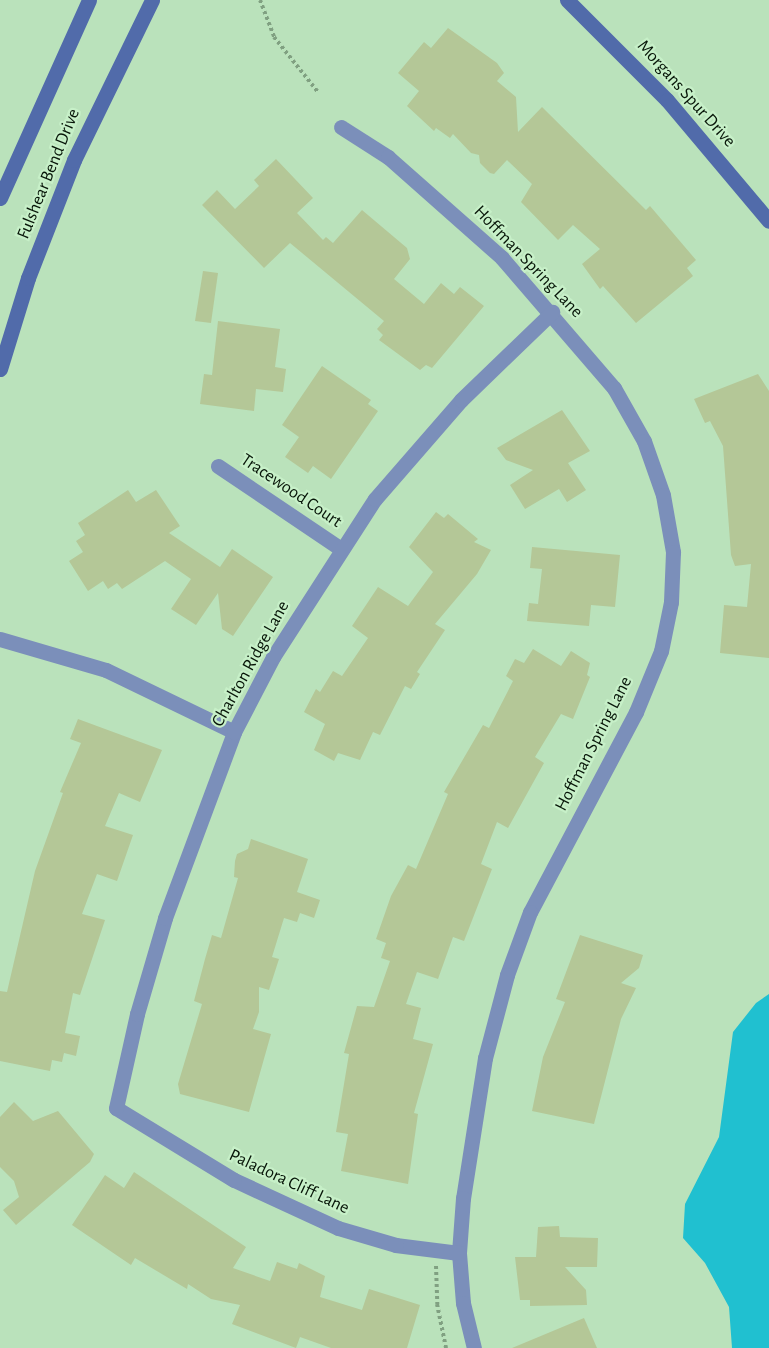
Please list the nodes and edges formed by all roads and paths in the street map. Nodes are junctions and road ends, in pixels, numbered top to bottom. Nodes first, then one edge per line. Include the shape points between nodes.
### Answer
1 (89, 0) edge
2 (152, 0) edge
3 (260, 0) edge
4 (567, 0) edge
5 (318, 92) dead end
6 (341, 127) dead end
7 (0, 198) edge
8 (769, 221) edge
9 (552, 312) junction
10 (0, 369) edge
11 (218, 466) dead end
12 (341, 549) junction
13 (0, 639) edge
14 (234, 732) junction
15 (116, 1108) joint
16 (438, 1250) junction
17 (459, 1253) junction
18 (446, 1348) edge
19 (474, 1348) edge

1 - 7 main road, Fulshear Bend Drive
2 - 10 main road, Fulshear Bend Drive via 70,170 28,278
3 - 5 path via 274,37
4 - 8 main road, Morgans Spur Drive via 667,100
6 - 9 street, Hoffman Spring Lane via 429,191 502,258
9 - 12 street, Charlton Ridge Lane via 419,446
9 - 17 street, Hoffman Spring Lane via 614,388 644,441 663,495 673,552 671,602 661,651 636,712 530,912 507,975 485,1058 472,1130
11 - 12 street, Tracewood Court
12 - 14 street, Charlton Ridge Lane via 273,657
13 - 14 street via 106,670
14 - 15 street, Charlton Ridge Lane via 165,918 137,1014
15 - 16 street, Paladora Cliff Lane via 234,1180 338,1228 396,1245
16 - 17 street, Paladora Cliff Lane
16 - 18 path via 434,1277
17 - 19 street, Hoffman Spring Lane

